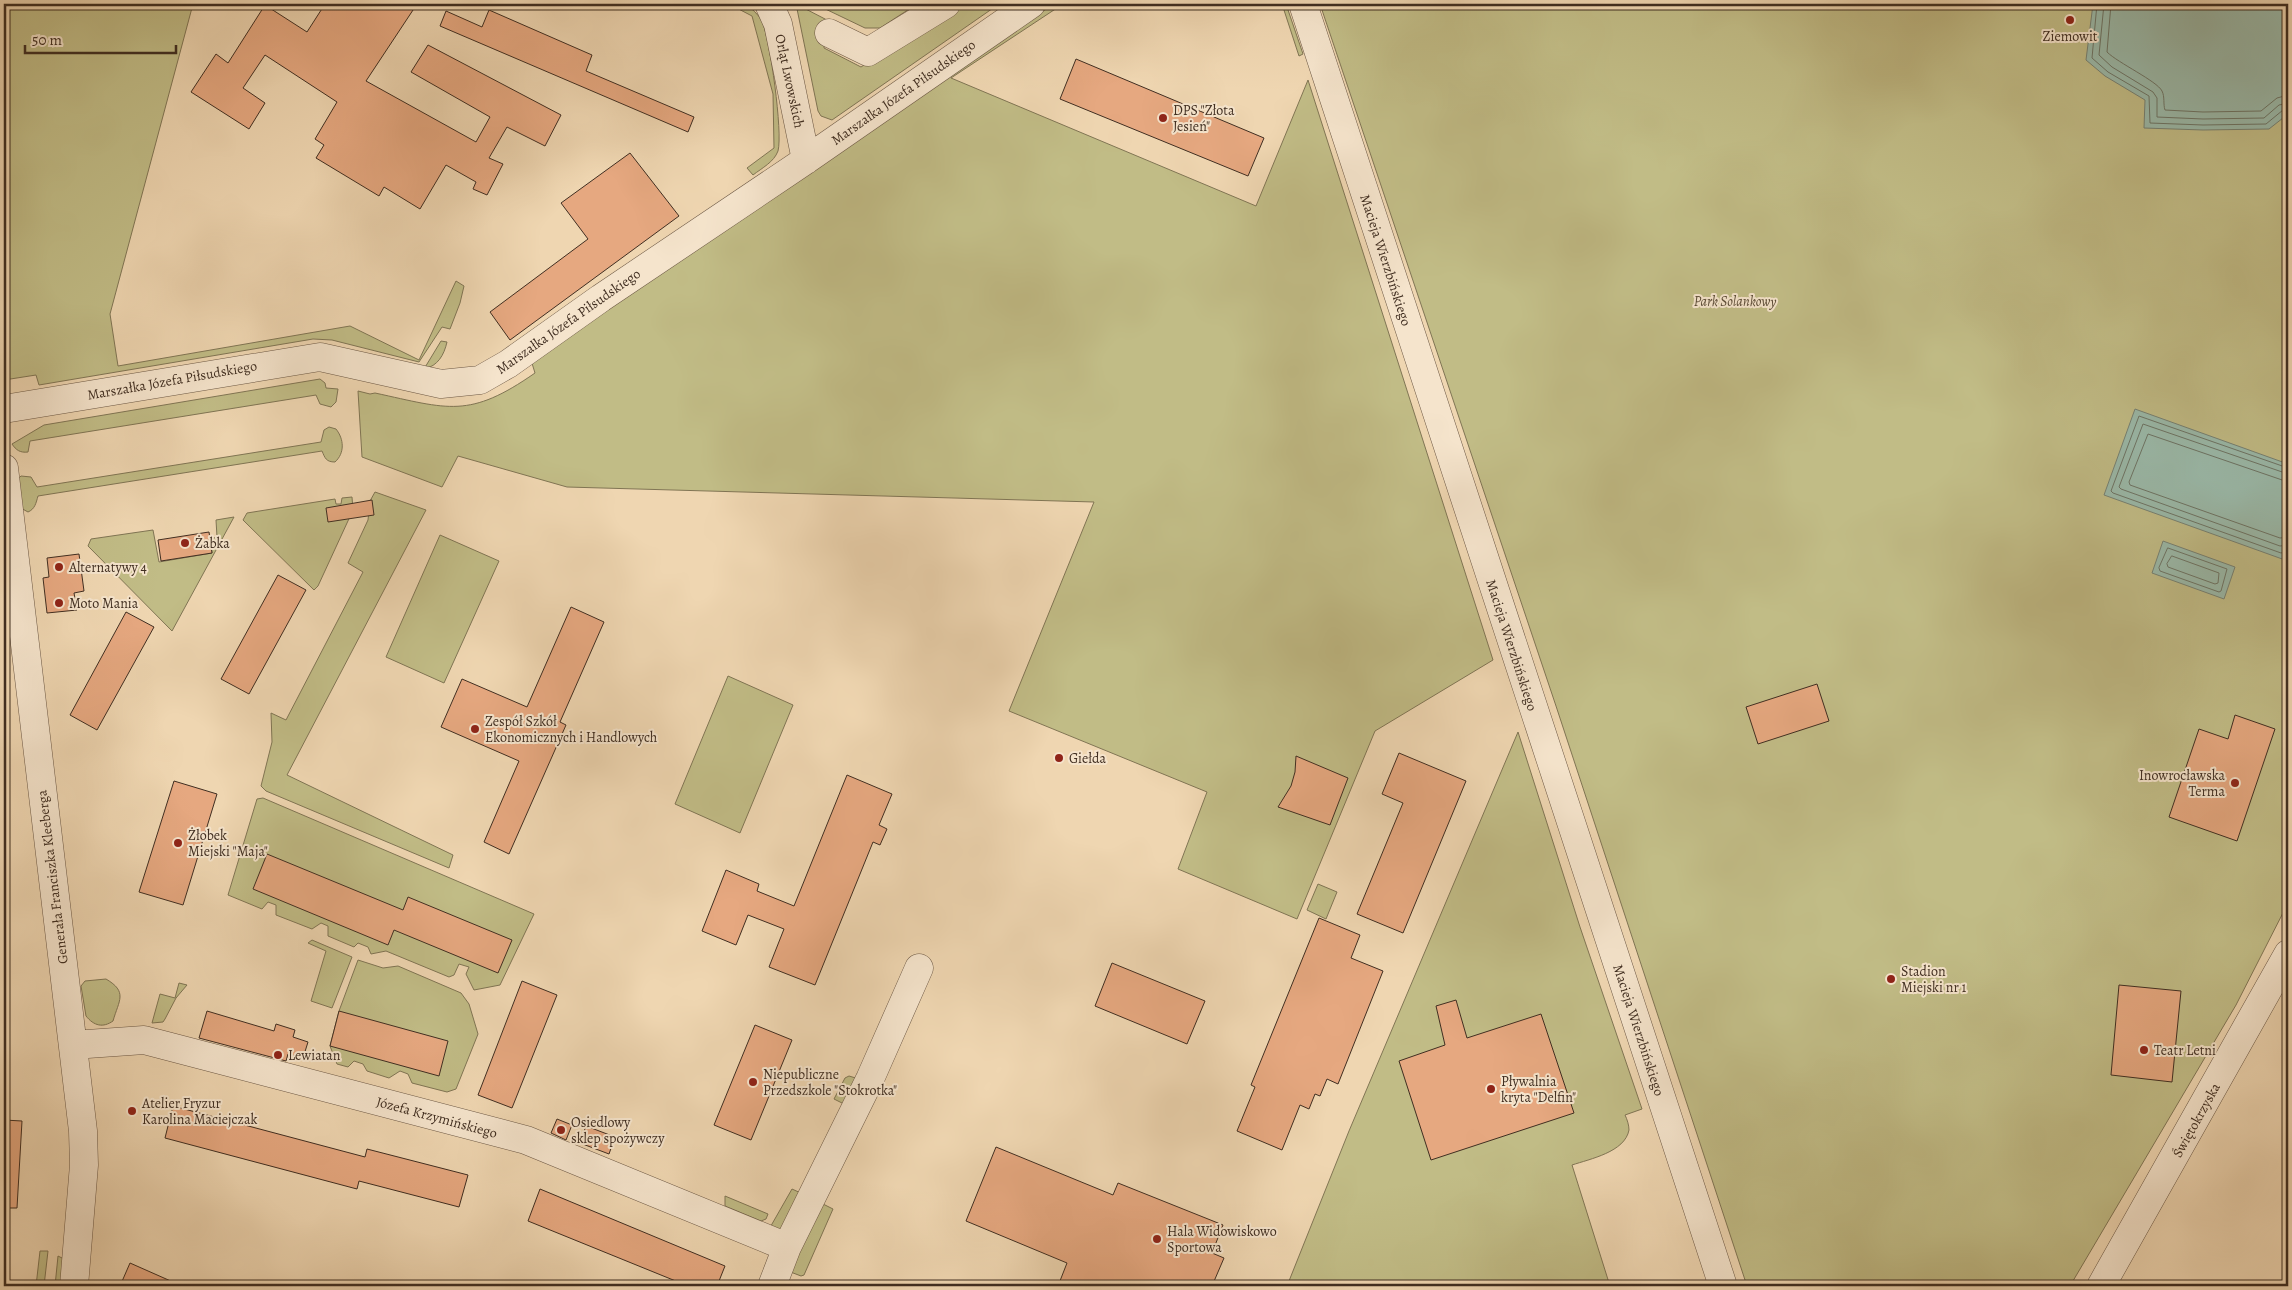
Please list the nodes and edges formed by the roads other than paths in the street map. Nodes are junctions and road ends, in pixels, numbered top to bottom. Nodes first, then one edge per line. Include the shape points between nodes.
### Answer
1 (769, 4) edge
2 (946, 4) edge
3 (1031, 4) edge
4 (1303, 4) edge
5 (829, 33) dead end
6 (806, 160) junction
7 (4, 409) edge
8 (4, 468) edge
9 (2288, 954) edge
10 (919, 968) dead end
11 (73, 1045) junction
12 (787, 1247) junction
13 (74, 1286) edge
14 (772, 1286) edge
15 (1723, 1286) edge
16 (2102, 1286) edge

1 - 6 street, Orląt Lwowskich via 778,24
2 - 5 street via 868,52
3 - 6 street, Marszałka Józefa Piłsudskiego
4 - 15 street, Macieja Wierzbińskiego
6 - 7 street, Marszałka Józefa Piłsudskiego via 480,380 440,384 320,357
8 - 11 street, Generała Franciszka Kleeberga
9 - 16 street, Świętokrzyska
10 - 12 street via 870,1079
11 - 12 street, Józefa Krzymińskiego via 144,1040 526,1140
11 - 13 street, Generała Franciszka Kleeberga via 84,1166
12 - 14 street

